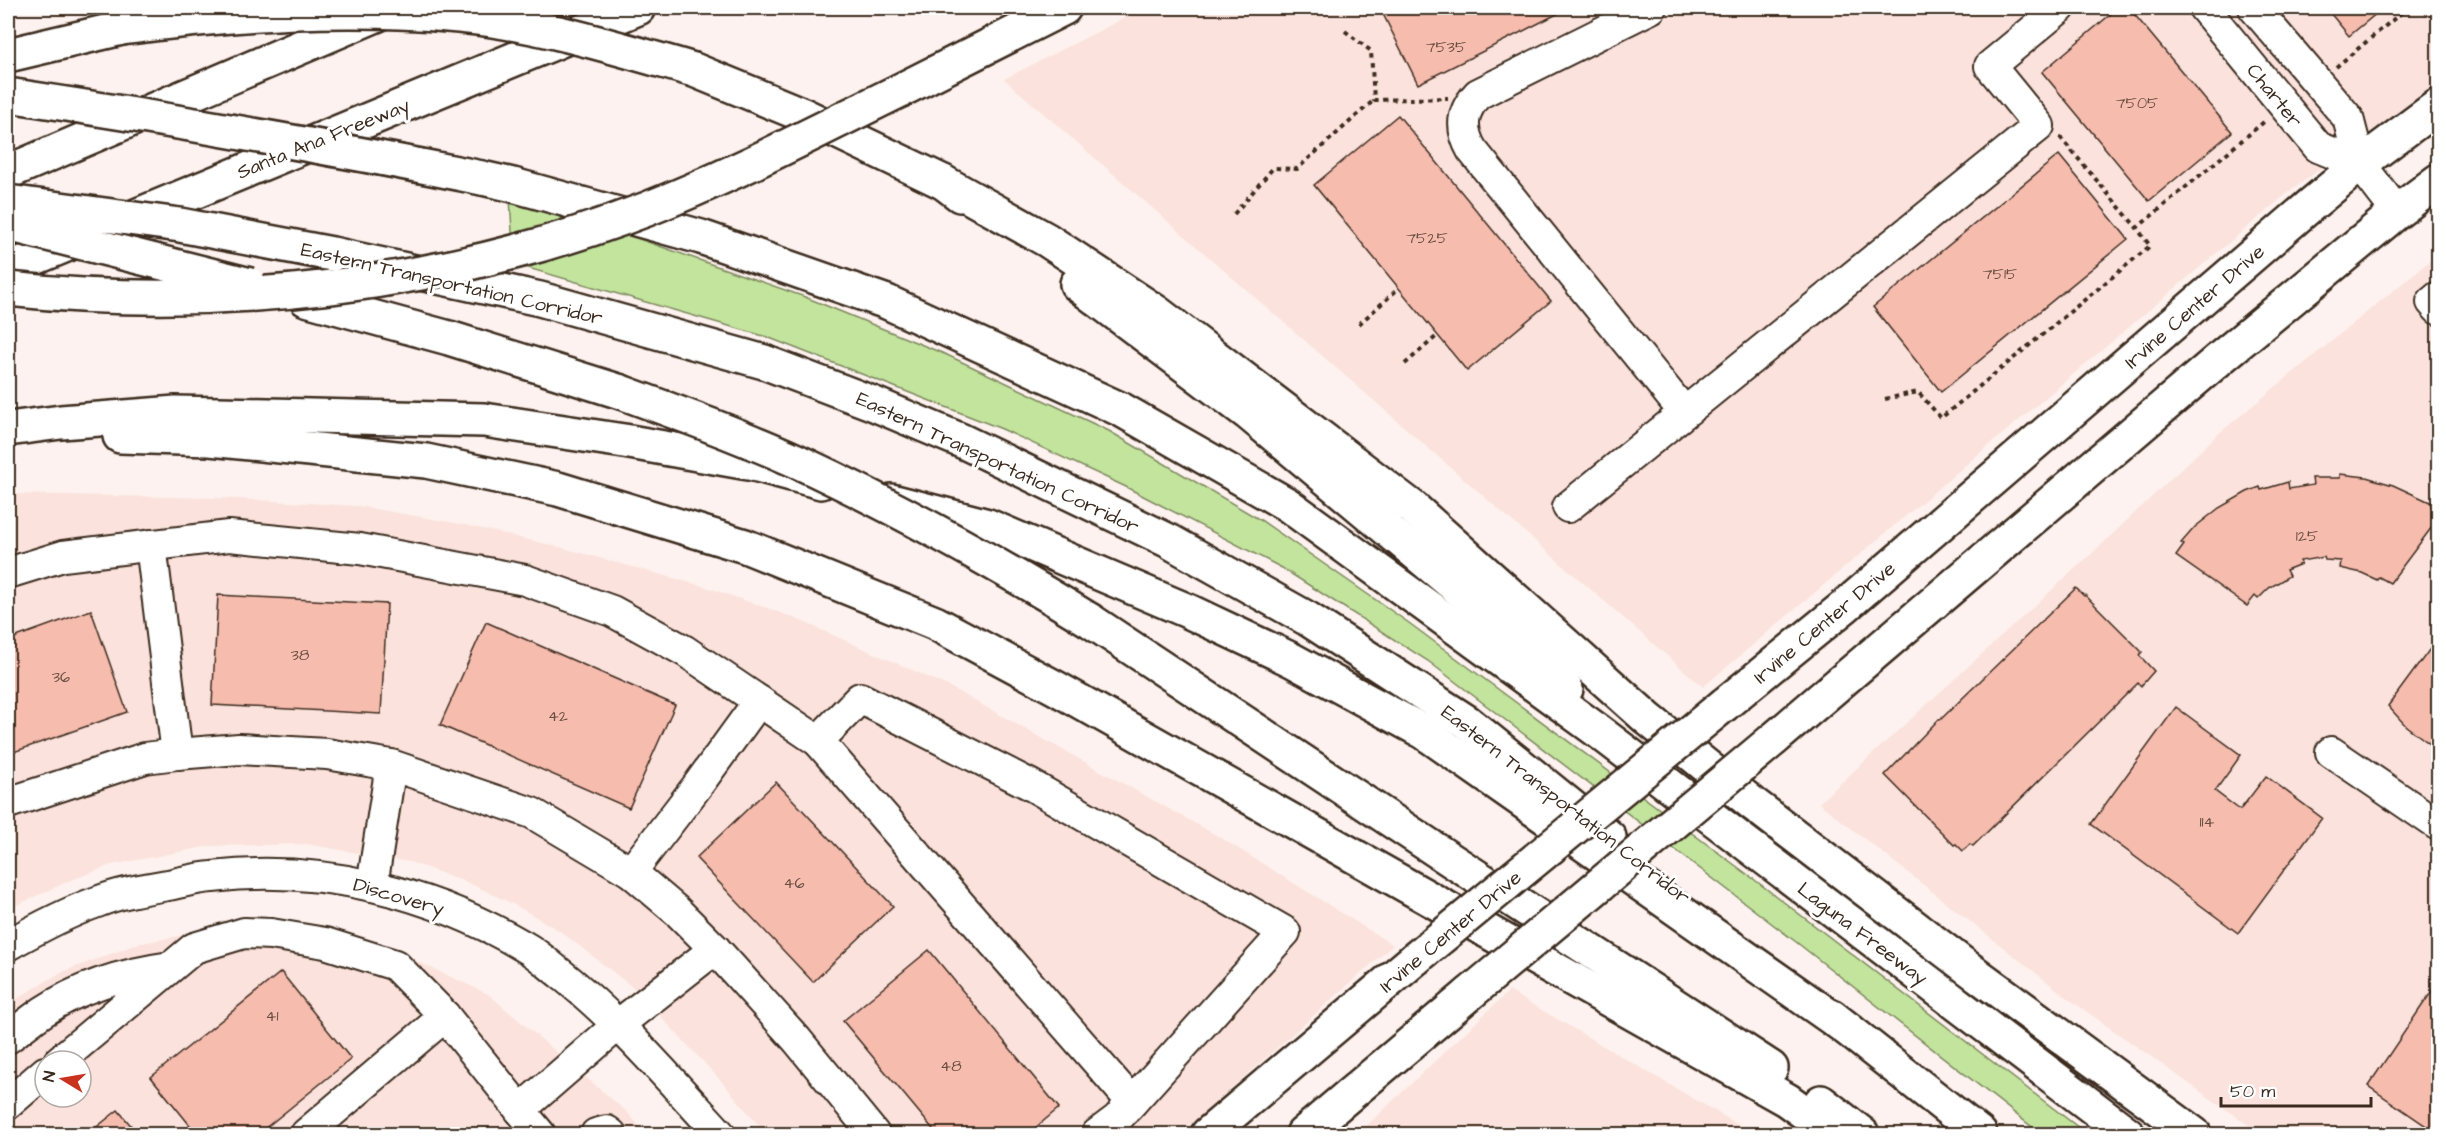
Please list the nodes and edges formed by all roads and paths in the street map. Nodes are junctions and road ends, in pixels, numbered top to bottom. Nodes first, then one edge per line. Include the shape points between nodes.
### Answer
1 (395, 8) edge
2 (638, 8) edge
3 (1064, 8) edge
4 (1651, 8) edge
5 (2060, 8) edge
6 (2204, 8) edge
7 (2254, 8) edge
8 (2407, 8) edge
9 (1345, 31) dead end
10 (8, 55) edge
11 (2318, 82) junction
12 (8, 96) edge
13 (1374, 100) junction
14 (1468, 105) junction
15 (2283, 105) junction
16 (2439, 106) edge
17 (2039, 126) junction
18 (2360, 164) junction
19 (8, 172) edge
20 (2439, 181) edge
21 (943, 182) junction
22 (8, 201) edge
23 (2397, 212) junction
24 (1234, 214) dead end
25 (8, 224) edge
26 (2137, 228) junction
27 (8, 269) edge
28 (1399, 288) dead end
29 (8, 290) edge
30 (2439, 297) edge
31 (2439, 309) edge
32 (1359, 324) dead end
33 (1438, 335) dead end
34 (1405, 364) dead end
35 (1885, 399) dead end
36 (1684, 412) junction
37 (8, 429) edge
38 (8, 437) edge
39 (1568, 507) dead end
40 (151, 545) junction
41 (8, 573) edge
42 (759, 701) junction
43 (1598, 731) junction
44 (818, 741) junction
45 (2331, 752) dead end
46 (177, 754) junction
47 (391, 765) junction
48 (8, 803) edge
49 (2439, 825) edge
50 (631, 872) junction
51 (372, 886) junction
52 (8, 945) edge
53 (714, 950) junction
54 (172, 966) junction
55 (445, 1016) junction
56 (618, 1024) junction
57 (1849, 1030) junction
58 (8, 1038) edge
59 (73, 1049) edge
60 (33, 1082) edge
61 (1132, 1102) junction
62 (8, 1104) edge
63 (520, 1110) junction
64 (306, 1134) edge
65 (540, 1134) edge
66 (596, 1134) edge
67 (611, 1134) edge
68 (720, 1134) edge
69 (874, 1134) edge
70 (1097, 1134) edge
71 (1208, 1134) edge
72 (1303, 1134) edge
73 (1834, 1134) edge
74 (1862, 1134) edge
75 (1980, 1134) edge
76 (2128, 1134) edge
77 (2194, 1134) edge

1 - 19 main road
2 - 27 main road, Santa Ana Freeway
3 - 29 main road, bridge via 750,164 646,209 523,249 442,269 327,288 245,296 119,298
4 - 14 street via 1478,94
5 - 17 street via 1990,66
6 - 15 street, Charter
7 - 11 street, Charter
8 - 11 path
9 - 13 path via 1371,51
10 - 21 main road, bridge via 122,28 205,17 315,10 459,16 616,47 694,70 801,114
11 - 18 street, Charter via 2348,118
12 - 43 main road, bridge via 332,148 513,185 701,237 886,302 1122,410 1288,505
13 - 14 path via 1443,96
13 - 24 path via 1297,169 1273,168
14 - 36 street via 1463,121 1472,150
15 - 18 street, Charter via 2318,147
15 - 26 path
16 - 18 main road, Irvine Center Drive
17 - 26 path via 2057,134
17 - 36 street
18 - 23 street, Charter
18 - 71 main road, Irvine Center Drive, bridge via 1844,607
20 - 23 main road
21 - 43 main road via 1248,413 1445,578 1548,667
21 - 77 main road via 1047,240 1156,312 1412,507 1647,718 1752,803
22 - 57 main road, Eastern Transportation Corridor, bridge via 180,225 540,299 764,362 962,441 1169,541 1308,619 1467,722
23 - 72 main road, bridge
25 - 74 main road, bridge via 449,338 621,392 799,462 907,515 1091,621 1800,1086
26 - 35 path via 2150,246 1941,418 1918,392
28 - 32 path
30 - 31 street via 2433,302
33 - 34 path
36 - 39 street
37 - 57 main road via 176,413 484,420 754,464 988,526 1292,660 1424,732
38 - 73 main road via 210,439 426,461 558,489 745,546 935,623 1056,688 1787,1100
40 - 41 street via 63,556
40 - 42 street via 229,536 360,549 525,580 612,611 685,651
40 - 46 street
42 - 44 street
42 - 50 street
43 - 76 main road, Laguna Freeway
44 - 61 street
44 - 61 street via 860,698 1031,784 1285,932
45 - 49 street
46 - 47 street via 239,749 327,754
46 - 48 street via 146,758
47 - 50 street via 532,813
47 - 51 street
50 - 53 street via 677,911
51 - 52 street, Discovery via 270,874 212,876 98,901
51 - 56 street, Discovery via 448,909 526,947
53 - 56 street
53 - 69 street via 797,1040
54 - 55 street via 194,948 244,933 325,943 395,965
54 - 58 street via 135,972 73,995
54 - 59 street
55 - 63 street
55 - 64 street
56 - 63 street
56 - 68 street, Discovery
57 - 75 main road
60 - 62 street
61 - 70 street
63 - 65 street
66 - 67 street

